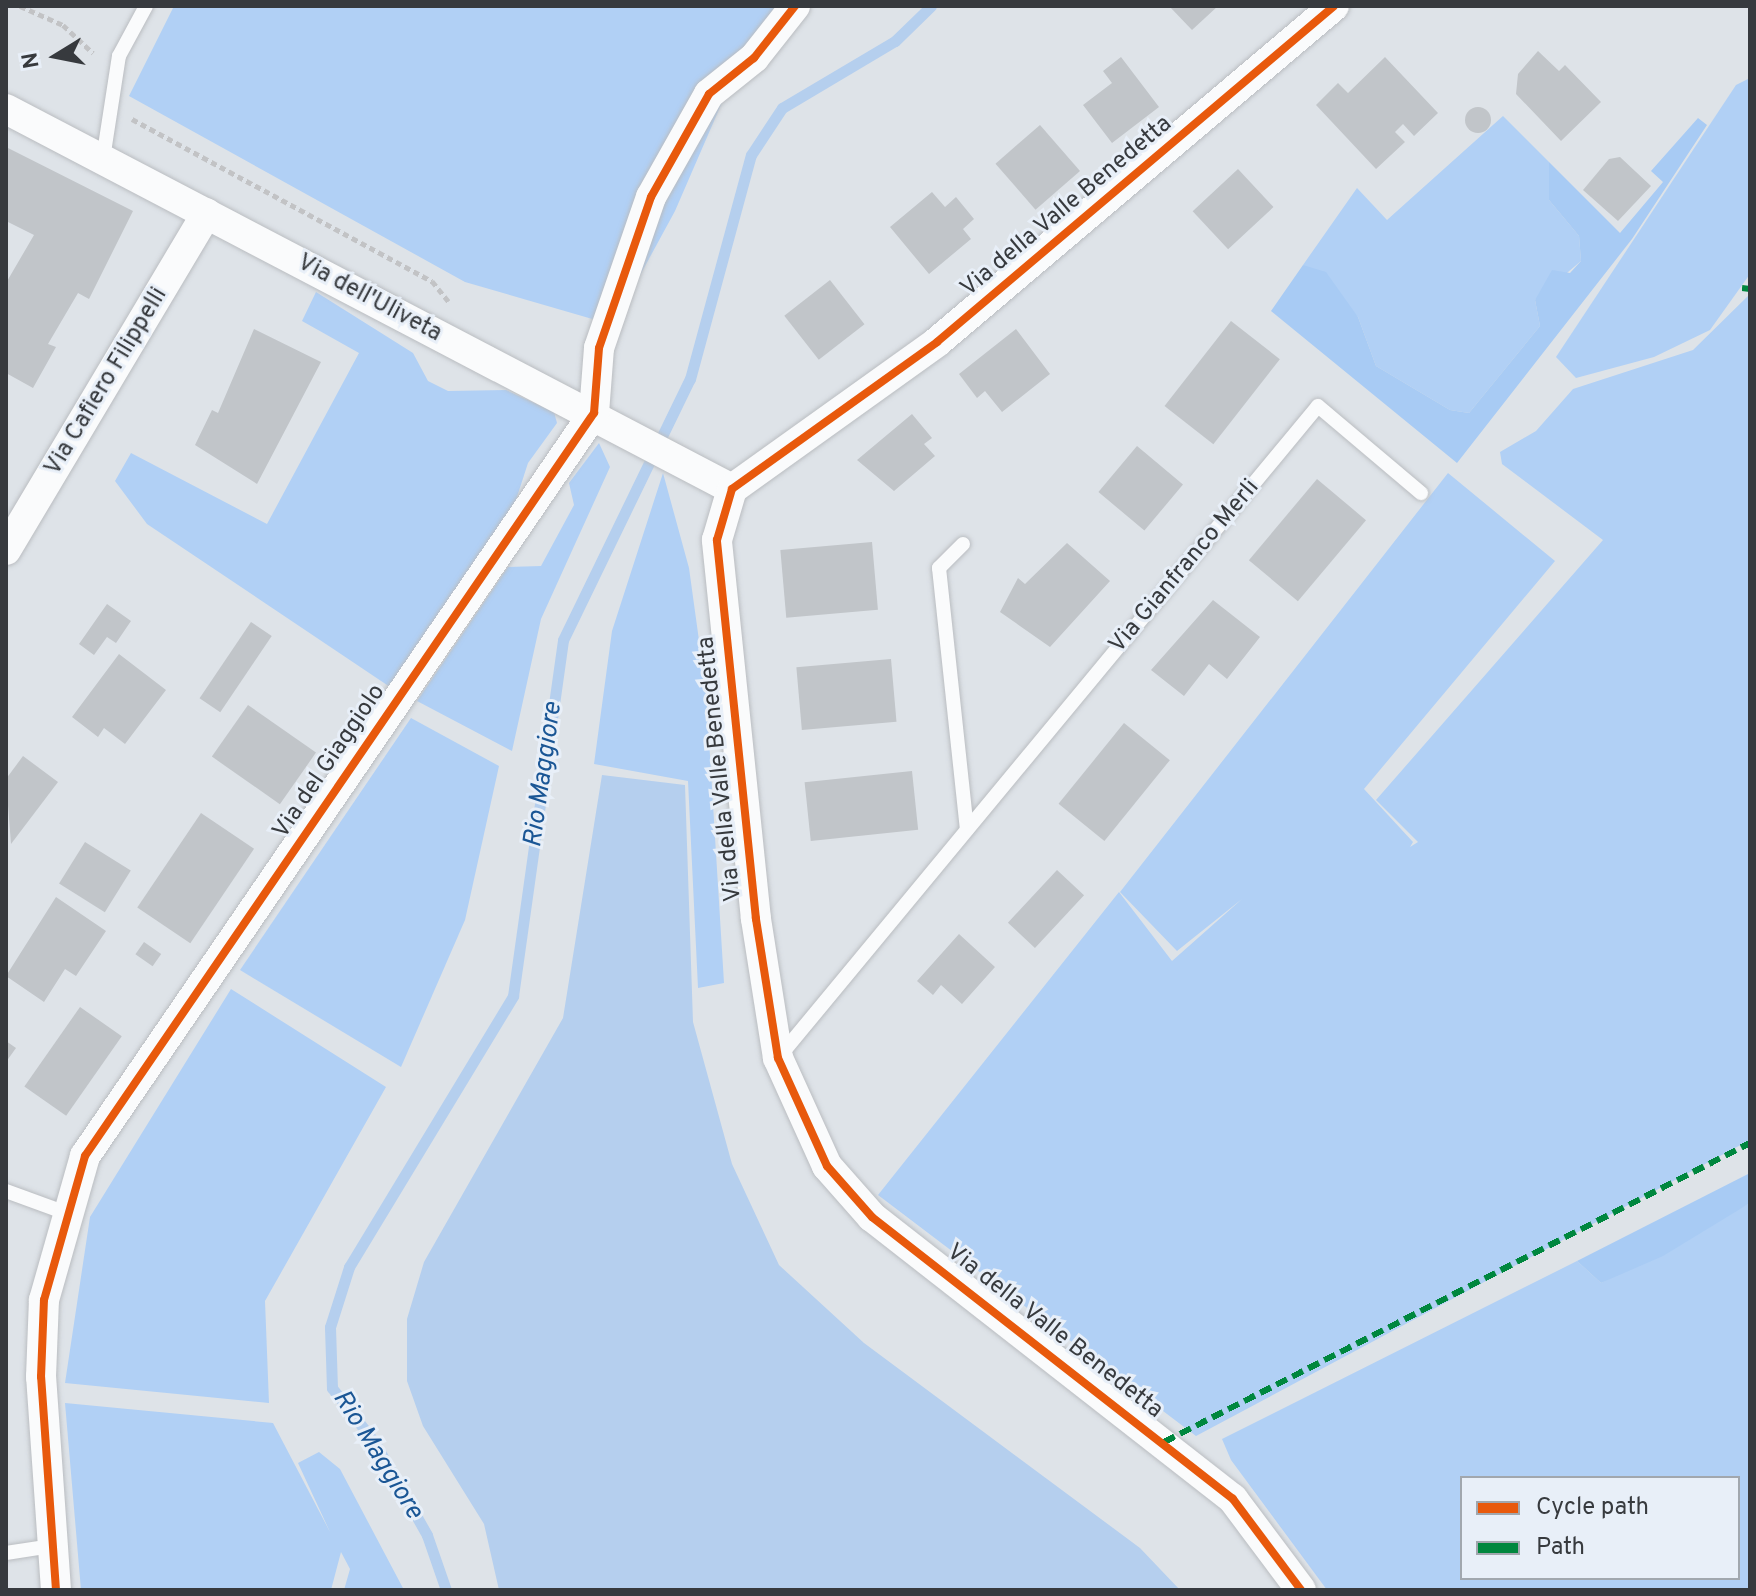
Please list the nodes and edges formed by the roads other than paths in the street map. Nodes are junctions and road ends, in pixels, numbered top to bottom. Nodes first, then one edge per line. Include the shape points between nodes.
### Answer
1 (146, 6) edge
2 (795, 6) edge
3 (1334, 6) edge
4 (6, 109) edge
5 (103, 159) junction
6 (207, 213) junction
7 (607, 420) junction
8 (732, 489) junction
9 (1421, 493) dead end
10 (963, 544) dead end
11 (6, 550) edge
12 (967, 830) junction
13 (778, 1058) junction
14 (6, 1191) edge
15 (66, 1213) junction
16 (52, 1546) junction
17 (6, 1553) edge
18 (56, 1590) edge
19 (1301, 1590) edge

1 - 5 lane via 111,88
2 - 7 street via 754,58 709,94 656,185 599,348
3 - 8 street, Via della Valle Benedetta via 937,342
4 - 5 street, Via dell'Uliveta
5 - 6 street, Via dell'Uliveta
6 - 7 street, Via dell'Uliveta
6 - 11 street, Via Cafiero Filippelli
7 - 8 street, Via dell'Uliveta
7 - 15 street, Via del Giaggiolo via 85,1156
8 - 13 street, Via della Valle Benedetta via 717,540 756,919
9 - 12 lane, Via Gianfranco Merli via 1318,406
10 - 12 lane via 939,568
12 - 13 lane, Via Gianfranco Merli
13 - 19 street, Via della Valle Benedetta via 808,1131 850,1199 1233,1499
14 - 15 lane
15 - 16 street, Via del Giaggiolo via 44,1300 41,1362
16 - 17 lane
16 - 18 street, Via del Giaggiolo

